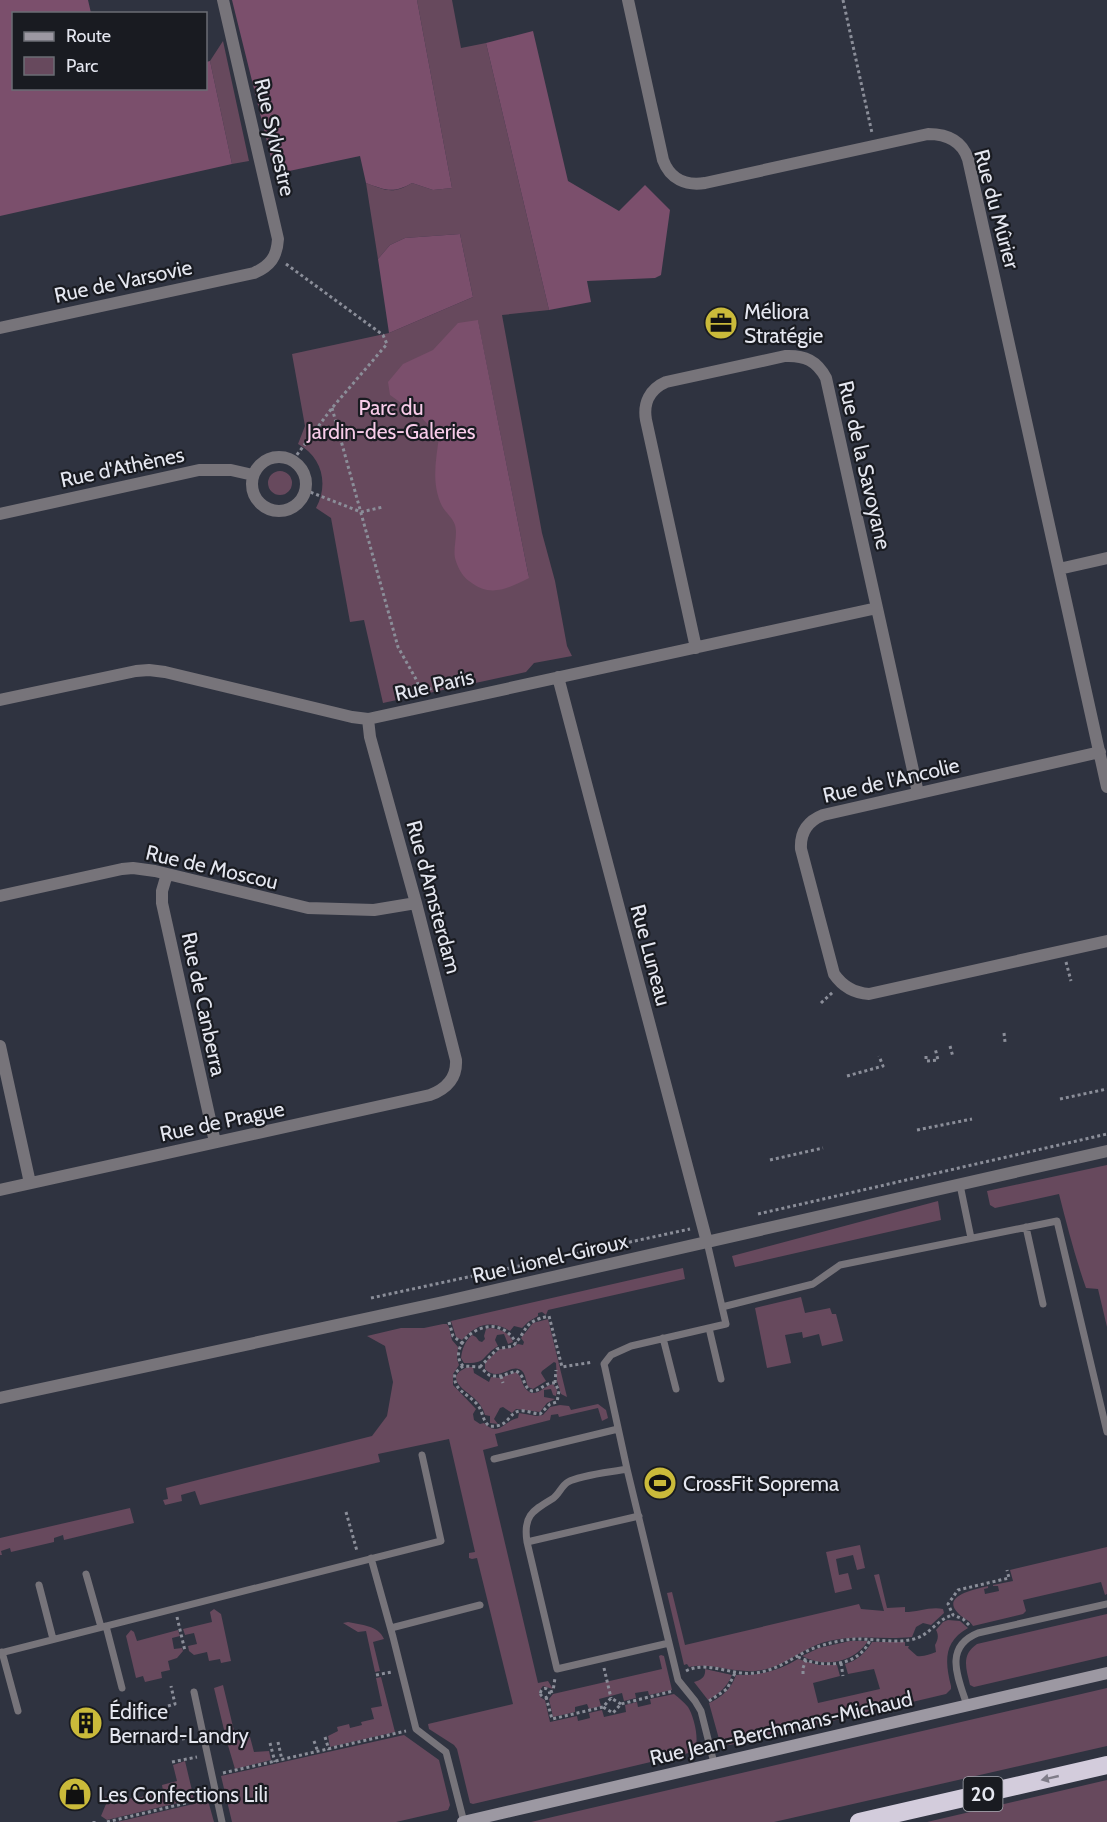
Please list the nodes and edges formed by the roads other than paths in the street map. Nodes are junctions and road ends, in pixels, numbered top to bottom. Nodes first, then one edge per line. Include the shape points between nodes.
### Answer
1 (223, 0) edge
2 (628, 0) edge
3 (254, 273) joint
4 (0, 328) edge
5 (253, 475) junction
6 (0, 514) edge
7 (1107, 558) edge
8 (1059, 569) junction
9 (878, 608) junction
10 (696, 648) junction
11 (558, 677) junction
12 (0, 700) edge
13 (368, 719) junction
14 (1100, 752) junction
15 (1107, 787) edge
16 (918, 793) junction
17 (167, 874) junction
18 (0, 896) edge
19 (416, 903) junction
20 (1107, 941) edge
21 (0, 1046) edge
22 (449, 1083) joint
23 (215, 1142) junction
24 (1107, 1151) edge
25 (30, 1183) junction
26 (960, 1185) junction
27 (0, 1190) edge
28 (1026, 1227) junction
29 (971, 1238) junction
30 (707, 1242) junction
31 (1043, 1304) dead end
32 (722, 1307) junction
33 (709, 1328) junction
34 (663, 1338) junction
35 (721, 1379) dead end
36 (676, 1389) dead end
37 (0, 1398) edge
38 (618, 1429) junction
39 (1107, 1431) edge
40 (422, 1455) dead end
41 (494, 1459) dead end
42 (627, 1469) junction
43 (639, 1516) junction
44 (527, 1542) junction
45 (371, 1558) junction
46 (87, 1574) dead end
47 (39, 1586) dead end
48 (1107, 1604) edge
49 (480, 1605) dead end
50 (104, 1626) junction
51 (391, 1628) junction
52 (52, 1639) junction
53 (669, 1642) junction
54 (1, 1652) edge
55 (1107, 1673) edge
56 (122, 1688) dead end
57 (194, 1692) dead end
58 (967, 1705) junction
59 (18, 1711) dead end
60 (714, 1763) junction
61 (1107, 1765) edge
62 (222, 1822) edge
63 (463, 1822) edge
64 (859, 1822) edge

1 - 3 street, Rue Sylvestre via 278,239 275,256 264,269
2 - 8 street, Rue du Mûrier via 663,160 669,173 682,182 705,183 928,134 950,137 964,150
3 - 4 street, Rue de Varsovie
5 - 5 street via 269,458 285,457 300,467 305,490 292,508 274,511 253,493
5 - 6 street, Rue d'Athènes via 199,470
7 - 8 street
8 - 14 street, Rue du Mûrier
9 - 10 street, Rue Paris
9 - 10 street, Rue de la Savoyane via 823,371 810,359 785,356 688,377 652,390 645,412
9 - 16 street, Rue de la Savoyane
10 - 11 street, Rue Paris
11 - 13 street, Rue Paris
11 - 30 street, Rue Luneau
12 - 13 street, Rue Paris via 149,670
13 - 19 street, Rue d'Amsterdam
14 - 15 street
14 - 16 street, Rue de l'Ancolie
16 - 20 street, Rue de l'Ancolie via 823,814 809,822 802,835 801,849 832,967 845,987 869,994
17 - 18 street, Rue de Moscou via 122,869
17 - 19 street, Rue de Moscou via 308,908 374,910
17 - 23 street, Rue de Canberra via 162,903
19 - 22 street, Rue d'Amsterdam via 456,1060
21 - 25 street
22 - 23 street, Rue de Prague via 430,1095
23 - 25 street, Rue de Prague
24 - 26 street, Rue Lionel-Giroux
25 - 27 street, Rue de Prague
26 - 29 lane
26 - 30 street, Rue Lionel-Giroux
28 - 29 lane
28 - 31 lane
28 - 39 lane via 1057,1221
29 - 32 lane via 840,1265 813,1284
30 - 32 lane
30 - 37 street, Rue Lionel-Giroux
32 - 33 lane via 726,1324
33 - 34 lane
33 - 35 lane
34 - 36 lane
34 - 38 lane via 620,1350 604,1364
38 - 41 lane
38 - 42 lane
40 - 45 lane via 441,1541
42 - 43 lane
42 - 44 lane via 566,1484 527,1519
43 - 44 lane
43 - 53 lane
44 - 53 lane via 557,1669
45 - 50 lane
45 - 51 lane
46 - 50 lane
47 - 52 lane
48 - 58 lane via 969,1638 956,1658
49 - 51 lane
50 - 52 lane
50 - 56 lane
51 - 63 lane via 416,1729 446,1752
52 - 54 lane
53 - 60 lane via 678,1680 701,1712
54 - 59 lane
55 - 58 street, Rue Jean-Berchmans-Michaud
57 - 62 lane
58 - 60 street, Rue Jean-Berchmans-Michaud
60 - 63 street, Rue Jean-Berchmans-Michaud
61 -> 64 highway, 20

